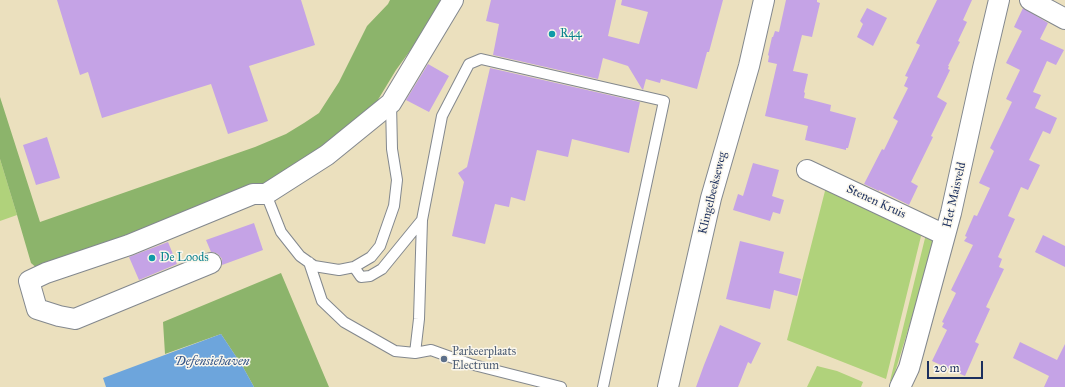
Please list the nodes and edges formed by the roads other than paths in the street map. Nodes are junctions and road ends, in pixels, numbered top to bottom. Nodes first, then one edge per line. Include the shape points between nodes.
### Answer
1 (453, 0) edge
2 (764, 0) edge
3 (999, 0) edge
4 (1030, 0) edge
5 (1065, 19) edge
6 (391, 103) junction
7 (807, 170) dead end
8 (266, 194) junction
9 (422, 220) junction
10 (945, 235) junction
11 (309, 262) junction
12 (211, 263) dead end
13 (354, 267) junction
14 (415, 353) junction
15 (561, 387) edge
16 (603, 387) edge
17 (668, 387) edge
18 (900, 387) edge

1 - 6 street
2 - 17 street, Klingelbeekseweg via 749,66 711,198
3 - 10 street, Het Maisveld
4 - 5 street
6 - 8 street via 328,155
6 - 13 lane via 392,149 397,180 394,206 380,246 371,257
7 - 10 street, Stenen Kruis
8 - 11 lane via 281,232 300,256
8 - 12 street via 253,194 129,246 29,281 38,309 75,319
9 - 13 lane via 382,269 370,276 361,277
9 - 14 lane via 419,319
9 - 16 lane via 442,116 469,64 481,59 664,101
10 - 18 street, Het Maisveld via 909,368
11 - 13 lane via 314,266 340,270
11 - 14 lane via 322,300 344,322 395,351
14 - 15 lane via 431,350 470,364

